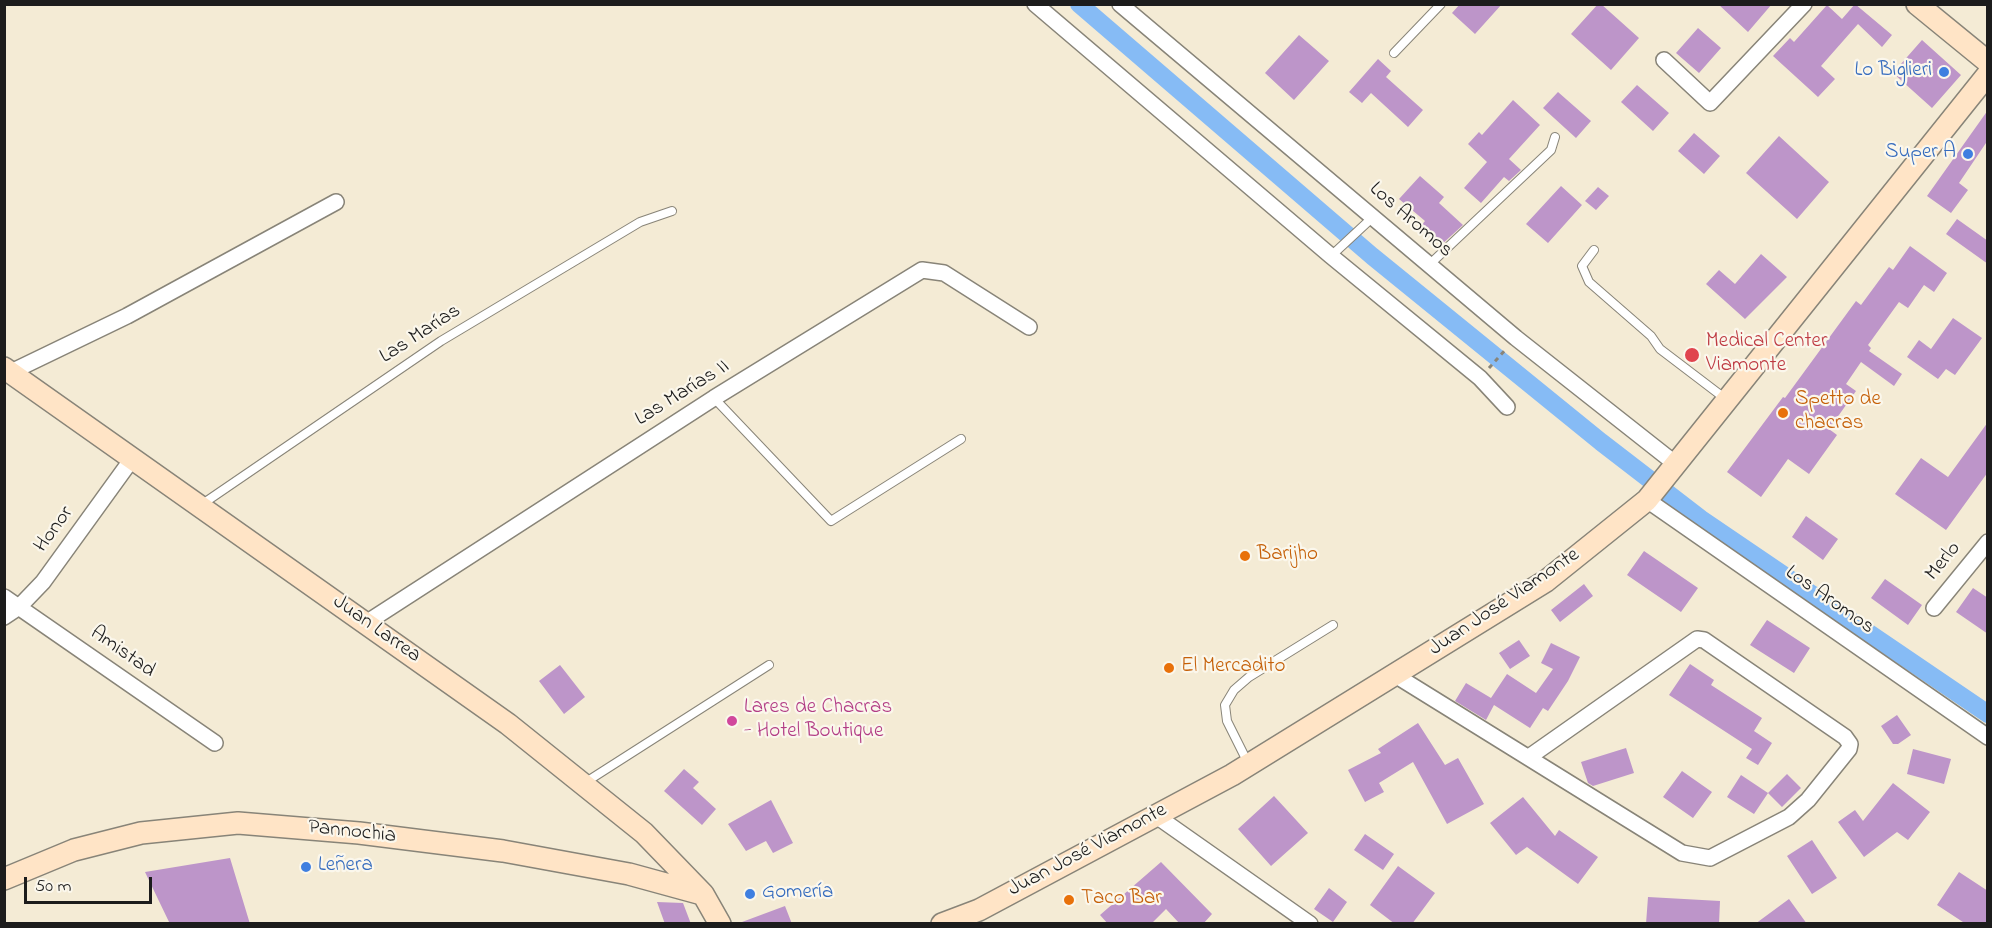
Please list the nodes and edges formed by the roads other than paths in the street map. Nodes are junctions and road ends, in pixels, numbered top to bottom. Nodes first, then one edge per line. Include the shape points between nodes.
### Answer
1 (1120, 4) edge
2 (1441, 4) edge
3 (1804, 4) edge
4 (1917, 4) edge
5 (1040, 6) edge
6 (1394, 53) dead end
7 (1664, 60) dead end
8 (1988, 62) edge
9 (1988, 74) edge
10 (1555, 137) dead end
11 (336, 202) dead end
12 (672, 211) dead end
13 (1373, 217) junction
14 (1594, 250) dead end
15 (1331, 256) junction
16 (1429, 265) junction
17 (1029, 327) dead end
18 (8, 370) edge
19 (714, 398) junction
20 (1728, 401) junction
21 (1507, 407) dead end
22 (961, 439) dead end
23 (132, 459) junction
24 (1677, 465) junction
25 (1647, 500) junction
26 (200, 506) junction
27 (1988, 542) edge
28 (4, 597) edge
29 (19, 607) junction
30 (1934, 608) dead end
31 (4, 617) edge
32 (366, 623) junction
33 (1333, 625) dead end
34 (769, 665) dead end
35 (1395, 675) junction
36 (1988, 737) edge
37 (215, 743) dead end
38 (1529, 757) junction
39 (1248, 764) junction
40 (584, 784) junction
41 (1155, 815) junction
42 (4, 879) edge
43 (703, 894) junction
44 (720, 924) edge
45 (942, 924) edge
46 (1310, 924) edge

1 - 13 street, Los Aromos
2 - 6 lane
3 - 7 street via 1710,103
4 - 8 main road
5 - 15 street
9 - 20 main road, Juan José Viamonte
10 - 16 lane via 1551,150
11 - 18 street via 127,316
12 - 26 lane, Las Marías via 640,222 441,342
13 - 15 lane
13 - 16 street, Los Aromos
14 - 20 lane via 1582,266 1588,282 1651,336 1660,349
15 - 21 street via 1480,378
16 - 24 street, Los Aromos
17 - 19 street, Las Marías II via 944,273 922,270
18 - 23 main road, Juan Larrea
19 - 22 lane via 831,520
19 - 32 street, Las Marías II
20 - 24 main road, Juan José Viamonte
23 - 26 main road, Juan Larrea
23 - 29 street, Honor via 43,582
24 - 25 main road, Juan José Viamonte
25 - 35 main road, Juan José Viamonte via 1546,581
25 - 36 street, Los Aromos
26 - 32 main road, Juan Larrea
27 - 30 street, Merlo
28 - 29 street, Amistad
29 - 31 street, Honor
29 - 37 street, Amistad
32 - 40 main road, Juan Larrea via 508,724
33 - 39 lane via 1234,690 1225,705 1227,721
34 - 40 lane
35 - 38 street
35 - 39 main road, Juan José Viamonte
38 - 38 street via 1697,639 1704,640 1850,744 1808,800 1789,817 1710,858 1682,853
39 - 41 main road, Juan José Viamonte
40 - 43 main road, Juan Larrea via 644,833
41 - 45 main road, Juan José Viamonte via 979,910
41 - 46 street
42 - 43 main road, Pannochia via 74,850 141,833 238,823 503,851 629,874
43 - 44 main road, Juan Larrea

